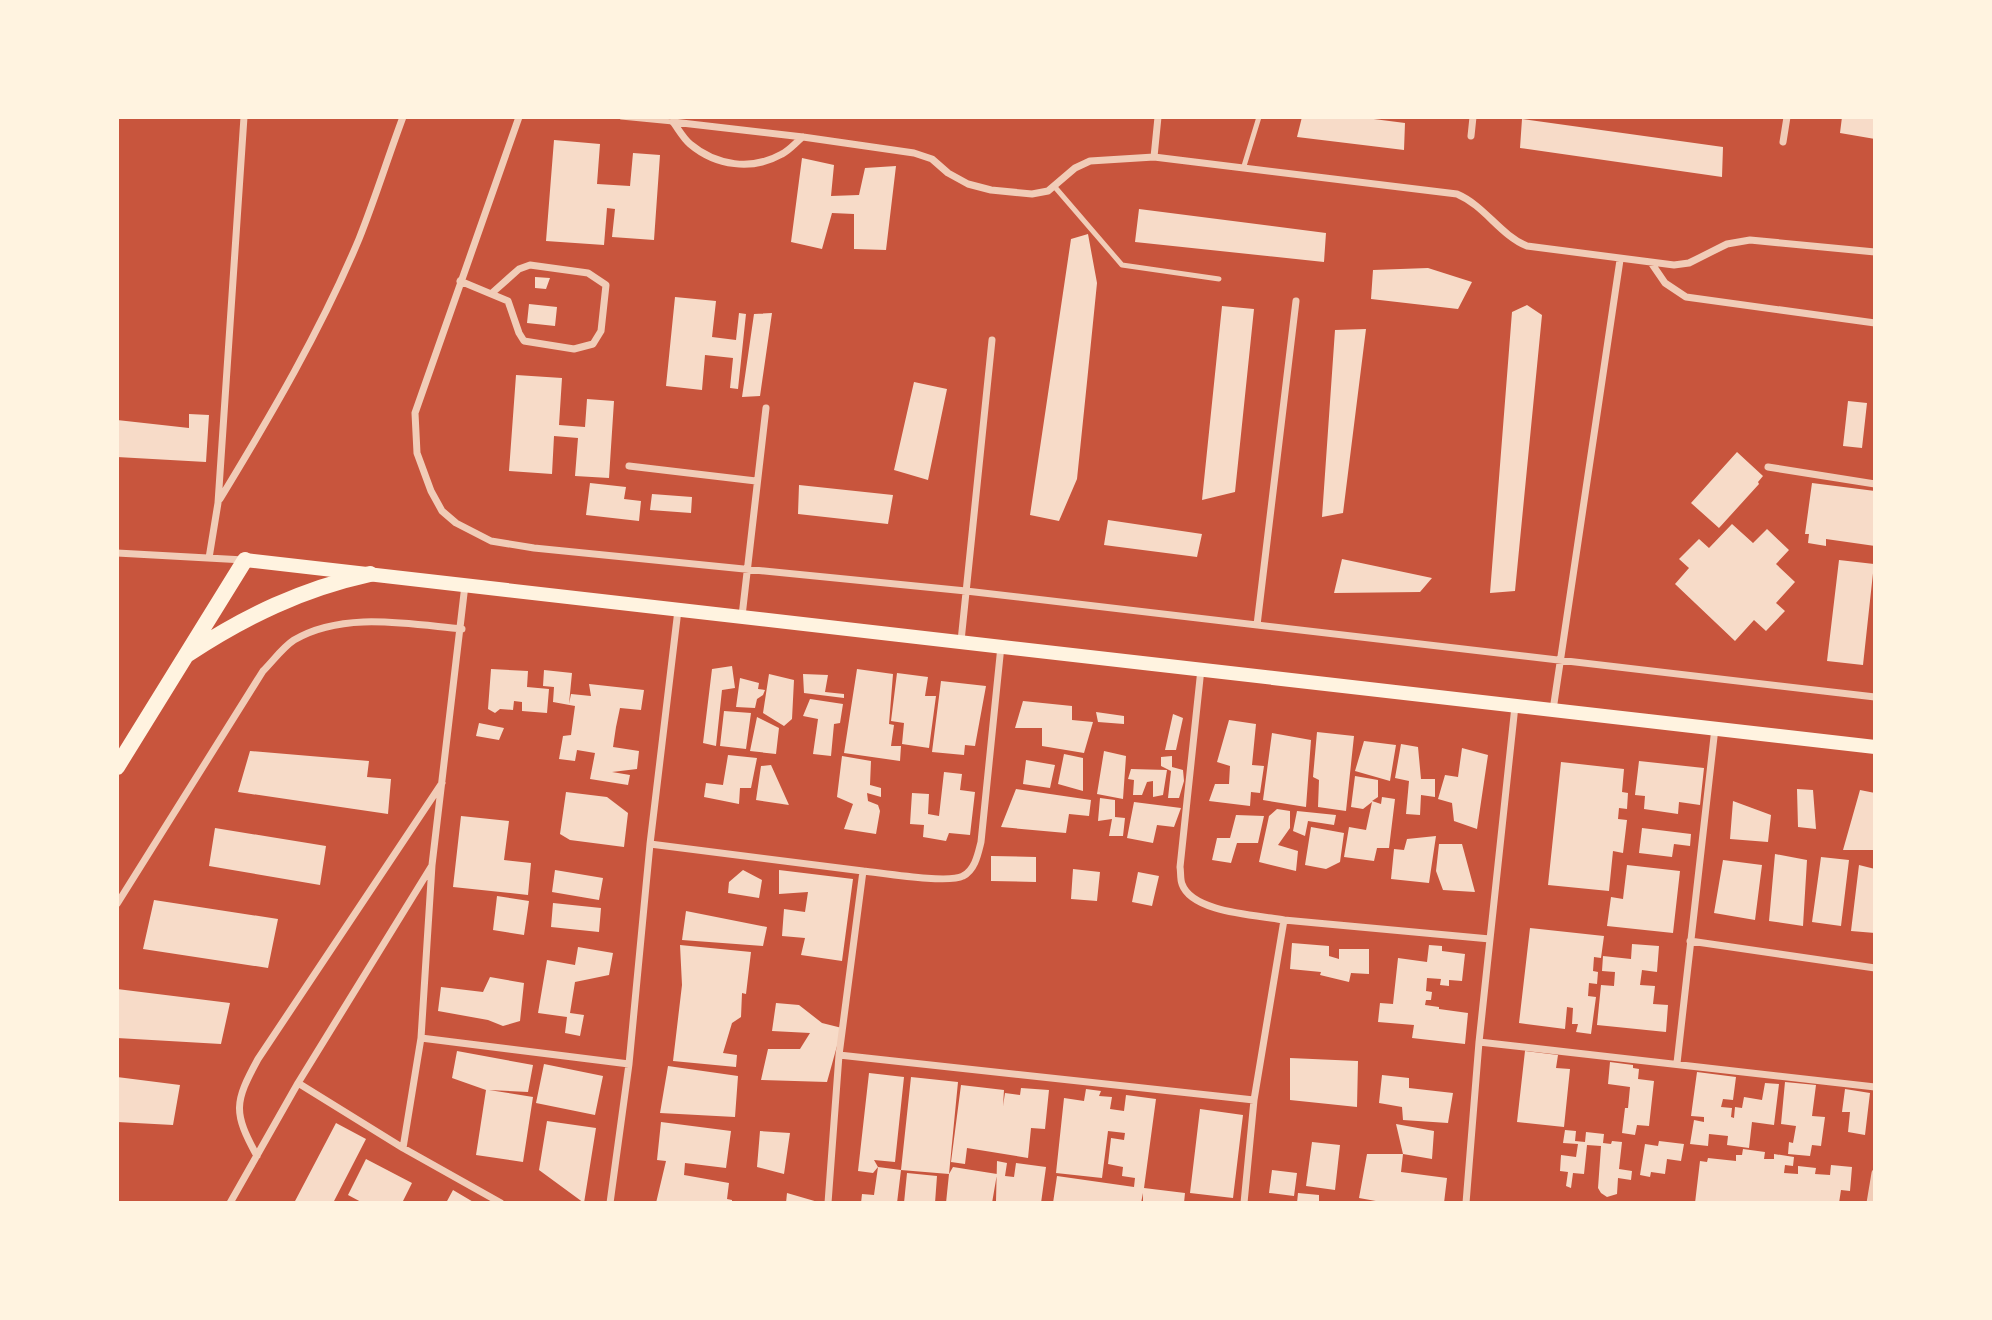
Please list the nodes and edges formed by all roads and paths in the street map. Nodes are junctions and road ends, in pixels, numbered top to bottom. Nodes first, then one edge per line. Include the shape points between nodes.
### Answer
1 (244, 117) edge
2 (403, 117) edge
3 (519, 117) edge
4 (621, 117) edge
5 (1158, 117) edge
6 (1259, 117) edge
7 (1473, 117) edge
8 (1787, 117) edge
9 (673, 122) junction
10 (1471, 136) dead end
11 (803, 137) junction
12 (1783, 142) dead end
13 (1154, 157) junction
14 (1244, 166) junction
15 (1054, 186) junction
16 (1875, 252) edge
17 (1620, 260) junction
18 (1652, 264) junction
19 (1219, 279) dead end
20 (460, 281) junction
21 (492, 293) junction
22 (1296, 301) dead end
23 (1875, 323) edge
24 (992, 340) dead end
25 (766, 408) dead end
26 (629, 466) dead end
27 (1768, 467) dead end
28 (756, 481) junction
29 (1875, 484) edge
30 (218, 503) junction
31 (117, 553) edge
32 (209, 558) junction
33 (245, 560) junction
34 (746, 570) junction
35 (370, 574) junction
36 (465, 584) junction
37 (966, 591) junction
38 (678, 609) junction
39 (741, 616) junction
40 (1258, 625) junction
41 (462, 629) junction
42 (961, 641) junction
43 (1001, 646) junction
44 (183, 658) junction
45 (1559, 659) junction
46 (1201, 669) junction
47 (1875, 697) edge
48 (1515, 706) junction
49 (1553, 710) junction
50 (1715, 728) junction
51 (1875, 747) edge
52 (117, 768) edge
53 (443, 782) junction
54 (650, 844) junction
55 (432, 865) junction
56 (863, 871) junction
57 (117, 904) edge
58 (1284, 920) junction
59 (1490, 939) junction
60 (1690, 941) junction
61 (1875, 968) edge
62 (421, 1038) junction
63 (1479, 1042) junction
64 (839, 1055) junction
65 (1677, 1063) junction
66 (629, 1064) junction
67 (298, 1083) junction
68 (1875, 1087) edge
69 (1254, 1100) junction
70 (403, 1148) junction
71 (257, 1156) junction
72 (1875, 1173) edge
73 (230, 1203) edge
74 (501, 1203) edge
75 (610, 1203) edge
76 (828, 1203) edge
77 (1244, 1203) edge
78 (1466, 1203) edge
79 (1870, 1203) edge

1 - 30 street
2 - 30 street via 359,238 320,325
3 - 20 street
4 - 9 lane
5 - 13 street
6 - 14 lane
7 - 10 street
8 - 12 street
9 - 11 street
9 - 11 street via 688,143 710,158 734,165 772,159
11 - 15 street via 924,155 958,180 991,190 1032,194
13 - 14 street
13 - 15 street via 1090,161
14 - 17 street via 1457,194 1527,246
15 - 19 lane via 1122,265
16 - 18 street via 1750,240 1727,244 1689,263
17 - 18 street
17 - 45 street
18 - 23 street via 1665,283 1686,297
20 - 21 street
20 - 34 street via 415,413 417,453 443,511 491,541
21 - 21 street via 508,301 524,341 574,349 593,344 601,331 606,285 588,273 530,265
22 - 40 street
24 - 37 street
25 - 28 street
26 - 28 street
27 - 29 street
28 - 34 street
30 - 32 street
31 - 32 street
32 - 33 street
33 - 35 main road
33 - 44 main road
34 - 37 street
34 - 39 street
35 - 36 main road
35 - 44 main road via 268,607
36 - 38 main road
36 - 41 street
37 - 40 street
37 - 42 street
38 - 39 main road
38 - 54 street
39 - 42 main road
40 - 45 street
41 - 53 street
41 - 57 street via 358,623 321,627 292,641 263,671
42 - 43 main road
43 - 46 main road
43 - 56 street via 976,862 964,876 947,880
44 - 52 main road
45 - 47 street
45 - 49 street
46 - 48 main road
46 - 58 street via 1180,867 1182,886 1198,902 1216,909
48 - 49 main road
48 - 59 street
49 - 50 main road
50 - 51 main road
50 - 60 street
53 - 55 street
53 - 71 street via 242,1089 241,1128
54 - 56 street
54 - 66 street
55 - 62 street
55 - 67 street
56 - 64 street
58 - 59 street
58 - 69 street
59 - 63 street
60 - 61 street
60 - 65 street
62 - 66 street
62 - 70 street
63 - 65 street
63 - 78 street
64 - 69 street
64 - 76 street
65 - 68 street
66 - 75 street
67 - 70 street
67 - 71 street
69 - 77 street
70 - 74 street
71 - 73 street
72 - 79 street

